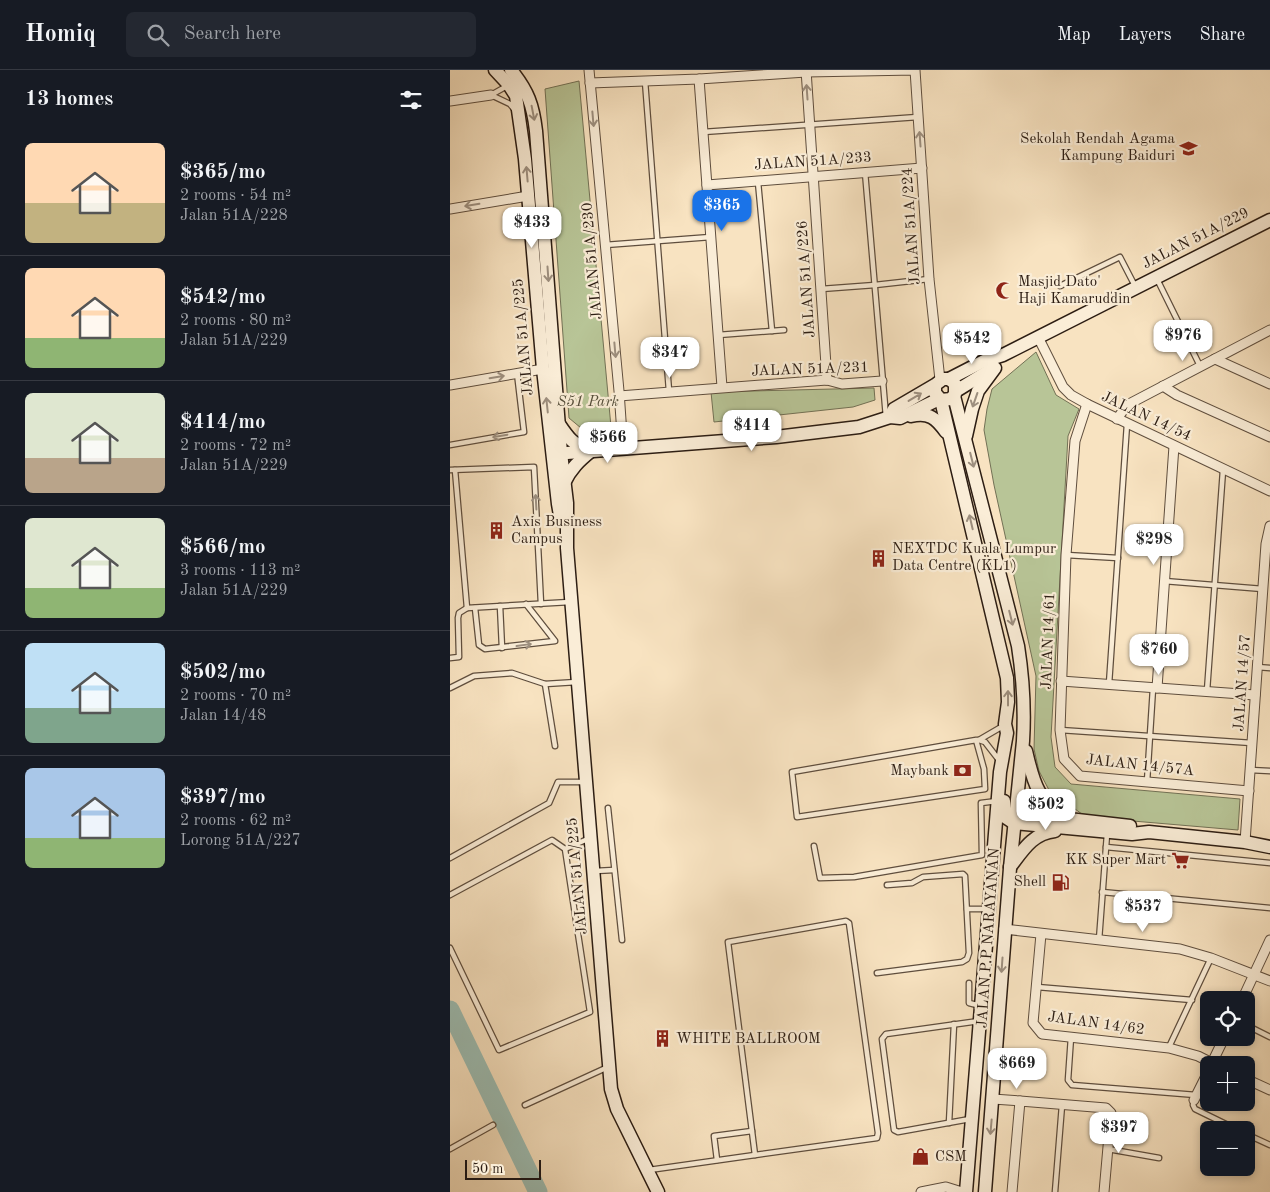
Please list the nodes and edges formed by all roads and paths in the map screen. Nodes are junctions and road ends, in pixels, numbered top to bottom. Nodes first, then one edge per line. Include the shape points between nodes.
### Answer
1 (495, 70) edge
2 (511, 70) edge
3 (589, 70) edge
4 (915, 70) edge
5 (806, 71) edge
6 (699, 79) junction
7 (645, 80) junction
8 (590, 83) junction
9 (509, 85) junction
10 (491, 95) junction
11 (450, 101) edge
12 (518, 113) junction
13 (918, 117) junction
14 (810, 126) junction
15 (703, 132) junction
16 (922, 168) junction
17 (865, 172) junction
18 (813, 176) junction
19 (758, 180) junction
20 (707, 186) junction
21 (528, 196) junction
22 (450, 209) edge
23 (1269, 223) edge
24 (711, 237) junction
25 (657, 241) junction
26 (605, 245) junction
27 (1156, 278) junction
28 (929, 279) junction
29 (875, 286) junction
30 (1060, 286) dead end
31 (1136, 287) junction
32 (822, 289) junction
33 (784, 330) dead end
34 (1270, 330) edge
35 (772, 331) junction
36 (718, 336) junction
37 (1038, 337) junction
38 (1003, 356) junction
39 (1214, 359) junction
40 (1200, 366) junction
41 (994, 368) junction
42 (543, 369) junction
43 (517, 374) junction
44 (827, 380) junction
45 (882, 381) junction
46 (941, 381) junction
47 (450, 384) edge
48 (1270, 384) edge
49 (1164, 386) junction
50 (722, 387) junction
51 (670, 391) junction
52 (955, 394) junction
53 (619, 396) junction
54 (940, 399) junction
55 (1087, 404) junction
56 (892, 418) junction
57 (1118, 419) junction
58 (559, 424) junction
59 (1128, 424) junction
60 (949, 436) junction
61 (966, 437) junction
62 (1270, 438) edge
63 (450, 445) edge
64 (1174, 446) junction
65 (623, 449) junction
66 (591, 451) junction
67 (556, 453) junction
68 (1224, 468) junction
69 (452, 470) edge
70 (564, 483) junction
71 (1270, 492) edge
72 (1270, 526) edge
73 (567, 548) junction
74 (1066, 555) junction
75 (1118, 558) junction
76 (1267, 565) edge
77 (1164, 581) junction
78 (1215, 585) junction
79 (1263, 589) junction
80 (572, 602) junction
81 (526, 604) junction
82 (541, 604) junction
83 (500, 606) junction
84 (468, 608) junction
85 (475, 608) junction
86 (502, 648) junction
87 (450, 658) edge
88 (1257, 667) junction
89 (1270, 668) edge
90 (1061, 681) junction
91 (578, 682) junction
92 (544, 684) junction
93 (1109, 685) junction
94 (450, 688) edge
95 (1155, 688) junction
96 (1207, 691) junction
97 (1256, 694) junction
98 (1006, 729) junction
99 (1060, 730) junction
100 (1150, 736) junction
101 (978, 740) junction
102 (1023, 741) junction
103 (1252, 743) junction
104 (555, 746) dead end
105 (1002, 763) junction
106 (1250, 770) junction
107 (1270, 771) edge
108 (586, 782) junction
109 (1147, 782) junction
110 (1249, 791) junction
111 (998, 801) junction
112 (608, 808) dead end
113 (1012, 818) junction
114 (1078, 825) junction
115 (1107, 832) junction
116 (1149, 832) junction
117 (591, 838) junction
118 (1245, 842) junction
119 (814, 846) dead end
120 (1270, 847) edge
121 (1106, 848) junction
122 (565, 849) junction
123 (450, 858) edge
124 (994, 860) junction
125 (1270, 862) edge
126 (1010, 868) junction
127 (614, 870) junction
128 (594, 871) junction
129 (887, 885) dead end
130 (1102, 892) junction
131 (450, 895) edge
132 (1270, 908) edge
133 (968, 909) junction
134 (990, 909) junction
135 (1004, 929) junction
136 (1041, 934) junction
137 (622, 940) dead end
138 (1099, 940) junction
139 (1270, 940) edge
140 (450, 948) edge
141 (1211, 958) junction
142 (877, 973) dead end
143 (1254, 974) junction
144 (1270, 981) edge
145 (970, 983) dead end
146 (1036, 987) junction
147 (1246, 991) edge
148 (1192, 1000) junction
149 (982, 1006) junction
150 (981, 1021) junction
151 (954, 1024) junction
152 (1255, 1030) edge
153 (1072, 1037) junction
154 (1270, 1037) edge
155 (1169, 1048) junction
156 (1200, 1057) edge
157 (609, 1066) junction
158 (1255, 1083) edge
159 (1200, 1089) edge
160 (1270, 1090) edge
161 (1195, 1098) junction
162 (993, 1099) junction
163 (1020, 1101) junction
164 (525, 1105) dead end
165 (1062, 1105) junction
166 (972, 1119) junction
167 (1220, 1121) edge
168 (949, 1123) junction
169 (493, 1125) dead end
170 (752, 1131) junction
171 (1255, 1138) edge
172 (1270, 1145) edge
173 (450, 1148) edge
174 (1108, 1149) junction
175 (755, 1155) junction
176 (1159, 1158) dead end
177 (717, 1160) junction
178 (648, 1170) junction
179 (658, 1192) edge
180 (921, 1192) edge
181 (962, 1192) edge
182 (966, 1192) edge
183 (985, 1192) edge
184 (1012, 1192) edge
185 (1055, 1192) edge
186 (1104, 1192) edge

1 - 9 street, JALAN 51A/225
2 -> 58 street, JALAN 51A/225 via 528,94 534,110
3 - 8 street, JALAN 51A/230
4 - 5 street
4 - 13 street, JALAN 51A/224
5 - 6 street
14 -> 5 street, JALAN 51A/226
6 - 7 street
6 - 15 street
7 - 8 street
7 - 25 lane
8 -> 26 street, JALAN 51A/230
9 - 10 lane
9 - 12 street, JALAN 51A/225 via 516,96
10 - 11 street
10 - 12 lane via 510,104
21 -> 12 street, JALAN 51A/225
13 - 14 lane
16 -> 13 street, JALAN 51A/224
14 - 15 lane
14 - 18 street, JALAN 51A/226
15 - 20 street
16 - 17 street, JALAN 51A/233
16 - 28 street, JALAN 51A/224
17 - 18 street, JALAN 51A/233
17 - 29 lane
18 - 19 street, JALAN 51A/233
18 - 32 street, JALAN 51A/226
19 - 20 street, JALAN 51A/233
19 - 35 lane
20 - 24 street
21 -> 22 street
21 - 42 street, JALAN 51A/225
23 - 27 street, JALAN 51A/229
24 - 25 lane
24 - 36 street
25 - 26 lane
25 - 51 lane
26 -> 53 street, JALAN 51A/230
27 - 31 street, JALAN 51A/229
27 - 40 lane
28 - 29 lane
28 - 46 street, JALAN 51A/224
29 - 32 lane
29 - 45 lane
30 - 31 lane via 1120,257
31 - 37 street, JALAN 51A/229
32 - 44 street, JALAN 51A/226
33 - 35 lane
34 - 39 street
35 - 36 lane
36 - 50 street
37 - 38 street, JALAN 51A/229
37 - 55 street, JALAN 14/54 via 1063,387
38 - 41 street, JALAN 51A/229
38 - 46 street, JALAN 51A/229
39 - 40 street
39 - 48 street
40 - 49 street
41 - 52 street, JALAN 51A/229
41 -> 61 street via 978,391
42 - 43 street
67 -> 42 street, JALAN 51A/225
47 -> 43 street
43 -> 63 lane via 524,432
44 - 45 street, JALAN 51A/231 via 842,384
44 - 50 street, JALAN 51A/231
45 - 56 lane
46 - 52 street via 955,384
46 - 54 street via 935,393
56 -> 46 street, JALAN 51A/229 via 894,409
49 - 57 street via 1126,405
49 - 62 street
50 - 51 street, JALAN 51A/231
51 - 53 street, JALAN 51A/231
52 - 54 street via 948,400
52 - 61 street, JALAN P.P NARAYANAN
53 - 65 street, JALAN 51A/230
54 - 56 street, JALAN 51A/229
54 - 60 street, JALAN P.P NARAYANAN
55 - 57 street, JALAN 14/54
55 - 74 street, JALAN 14/61 via 1075,441
56 - 60 street via 928,415 938,420
56 - 65 street, JALAN 51A/229 via 859,427 814,433
57 - 59 street, JALAN 14/54
58 - 66 street via 576,445
58 - 67 street, JALAN 51A/225
59 - 64 street, JALAN 14/54
59 - 75 lane
98 -> 60 street, JALAN P.P NARAYANAN via 1007,678
61 -> 102 street, JALAN P.P NARAYANAN via 1018,646 1025,710
64 - 68 street, JALAN 14/54
64 - 77 street
65 - 66 street, JALAN 51A/229
66 - 67 street, JALAN 51A/229
66 - 70 street via 569,471
67 - 70 street, JALAN 51A/225
67 - 73 street, JALAN 51A/225 via 558,504
68 - 71 street, JALAN 14/54
68 - 78 lane
82 -> 69 lane via 534,466
69 - 84 lane
70 - 73 street, JALAN 51A/225
72 - 76 street, JALAN 14/57 via 1266,544
73 - 80 street, JALAN 51A/225
74 - 75 lane
74 - 90 street, JALAN 14/61
75 - 93 lane
76 - 79 street, JALAN 14/57
77 - 78 lane
77 - 95 street
78 - 79 lane
78 - 96 lane
79 - 88 street, JALAN 14/57
80 - 82 lane
80 - 91 street, JALAN 51A/225
81 - 82 lane
81 - 83 lane
86 -> 81 lane via 555,640
83 - 85 lane
83 - 86 lane
84 - 85 lane
84 - 87 lane via 459,613 458,618 459,657
85 - 86 lane via 479,645 484,649
88 - 89 lane
88 - 97 street, JALAN 14/57
90 - 93 street
90 - 99 street, JALAN 14/61
91 - 92 lane
91 - 108 street, JALAN 51A/225
92 - 94 lane via 512,673 474,676
92 - 104 lane
93 - 95 street
95 - 96 street
95 - 100 lane
96 - 97 street
97 - 103 street, JALAN 14/57
98 - 101 lane
98 - 105 street, JALAN P.P NARAYANAN
98 - 113 street via 1009,754 1004,808
99 - 100 lane
99 - 109 street, JALAN 14/57A via 1064,759 1080,776
100 - 103 lane
100 - 109 lane
101 - 101 lane via 985,789 797,817 792,772
101 - 105 lane via 985,742
102 - 113 street, JALAN P.P NARAYANAN
102 - 114 street via 1032,779 1045,801
103 - 106 street, JALAN 14/57
105 - 111 street, JALAN P.P NARAYANAN
106 - 107 lane
106 - 110 street, JALAN 14/57
108 - 117 street, JALAN 51A/225
108 - 123 lane via 558,782 549,803
109 - 110 street, JALAN 14/57A
110 - 118 street, JALAN 14/57
111 - 119 lane via 981,803 982,856 854,876 820,878
111 - 124 street, JALAN P.P NARAYANAN
112 - 127 lane
113 - 114 street
113 - 124 street via 1000,827
113 - 126 street, JALAN P.P NARAYANAN
114 - 115 street
114 - 116 street via 1132,826
114 - 126 street via 1038,835
115 - 116 street
115 - 121 lane
116 - 118 street
117 - 122 lane
117 - 128 street, JALAN 51A/225
118 - 120 street
121 - 125 lane
121 - 130 lane
122 - 131 lane via 552,840
122 - 140 lane via 590,1012 498,1050
124 - 134 street, JALAN P.P NARAYANAN
126 - 135 street, JALAN P.P NARAYANAN
127 - 128 lane
127 - 137 lane
128 - 157 street, JALAN 51A/225
129 - 133 lane via 960,873 965,876
130 - 132 lane
130 - 138 lane
133 - 134 lane
133 - 142 lane via 967,959
134 - 149 street, JALAN P.P NARAYANAN
135 - 136 street
135 -> 162 street, JALAN P.P NARAYANAN
136 - 138 street
136 - 146 street, JALAN 14/62
138 - 141 street via 1180,949
139 - 143 street
141 - 143 street
141 - 148 lane
143 - 144 street
143 - 147 street
145 - 149 lane via 969,1003
146 - 148 lane
146 - 153 street, JALAN 14/62 via 1033,1023 1042,1034
148 - 155 lane
149 - 150 street, JALAN P.P NARAYANAN
150 - 151 lane
150 - 166 street, JALAN P.P NARAYANAN
151 - 168 lane
151 - 168 lane via 886,1034 882,1039 894,1130
152 - 154 lane
153 - 155 street, JALAN 14/62
153 - 161 lane via 1068,1080 1072,1084
155 - 156 street, JALAN 14/62
157 - 164 lane
157 - 178 street, JALAN 51A/225 via 613,1099
158 - 160 street
159 - 161 street
161 - 167 lane via 1195,1109
162 - 163 street
162 -> 183 street, JALAN P.P NARAYANAN
163 - 165 street
163 - 184 street
165 - 174 street via 1106,1108 1111,1113
165 - 185 lane
166 - 168 lane
166 - 182 street, JALAN P.P NARAYANAN
169 - 173 lane
170 - 175 lane
170 - 175 lane via 728,942 848,922 878,1133 876,1138
170 - 177 lane via 714,1136
171 - 172 lane
174 - 176 lane
174 - 186 street
175 - 177 lane
177 - 178 lane
178 - 179 street, JALAN 51A/225
180 - 181 street via 946,1187

